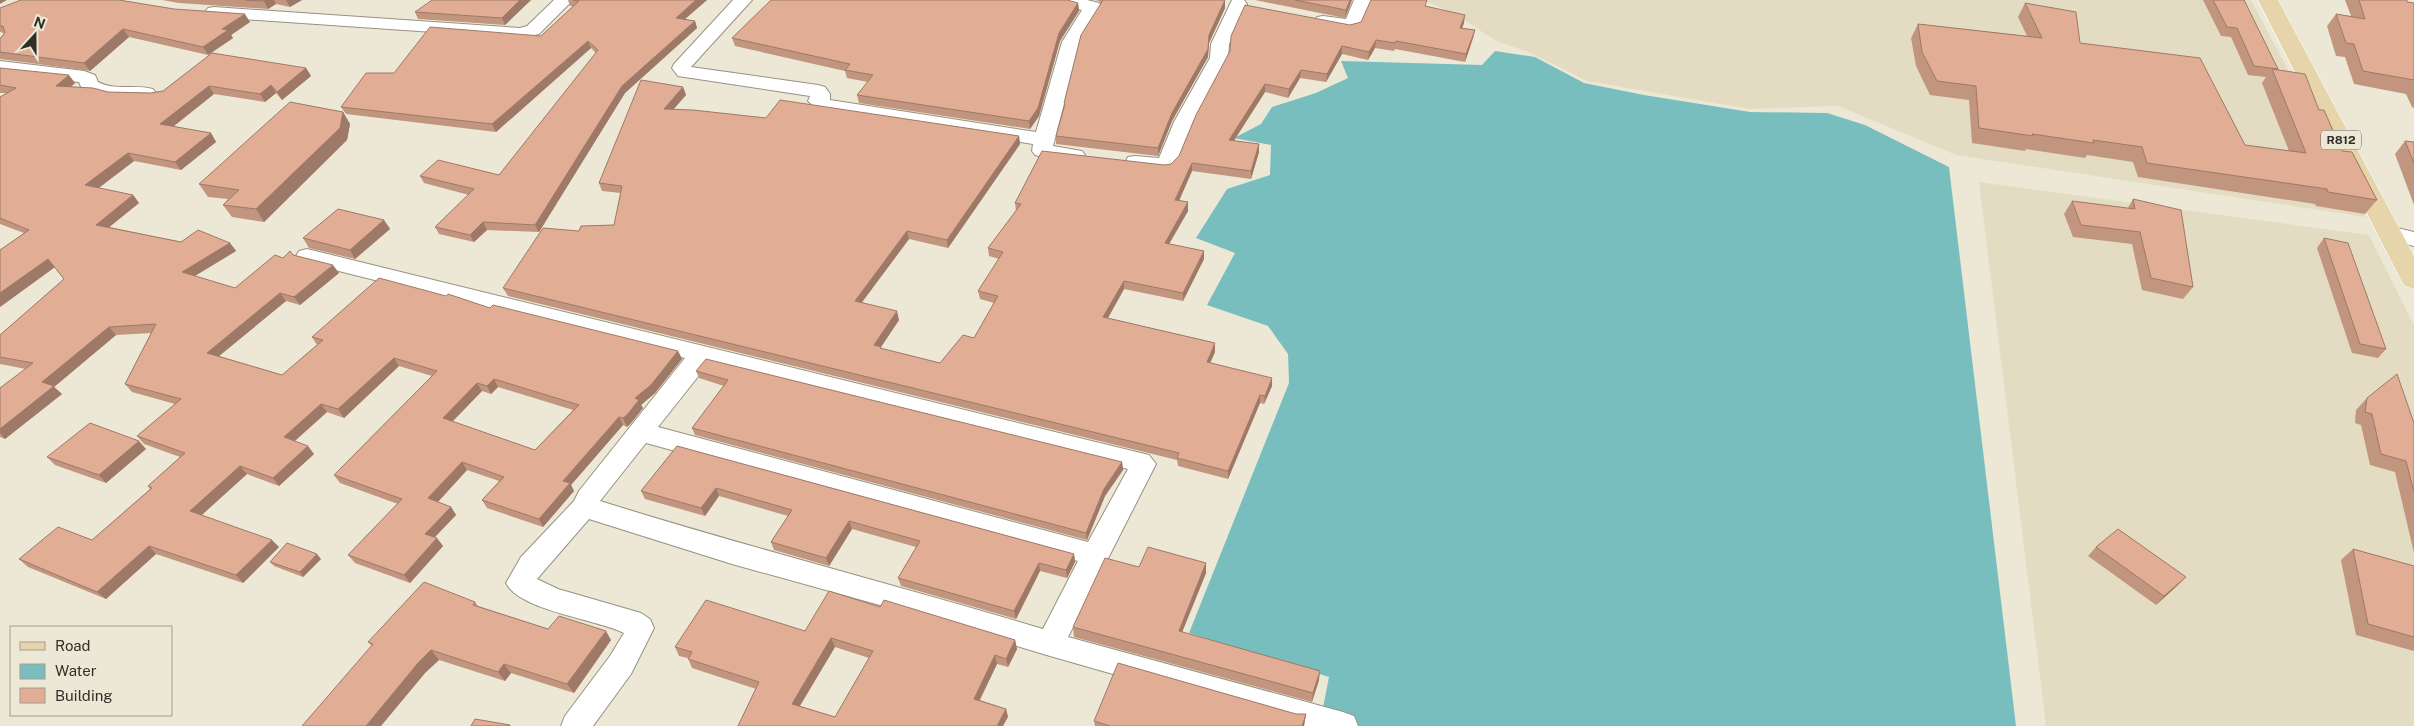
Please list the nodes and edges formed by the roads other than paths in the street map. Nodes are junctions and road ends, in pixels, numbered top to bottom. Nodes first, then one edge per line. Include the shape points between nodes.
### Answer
1 (564, 0) edge
2 (743, 0) edge
3 (1067, 0) edge
4 (1218, 0) edge
5 (1363, 0) edge
6 (2268, 0) edge
7 (197, 11) edge
8 (1302, 17) edge
9 (0, 67) edge
10 (157, 93) edge
11 (1044, 139) junction
12 (1091, 156) edge
13 (1118, 160) edge
14 (2389, 233) junction
15 (2414, 239) edge
16 (307, 256) edge
17 (2414, 280) edge
18 (702, 354) junction
19 (642, 432) junction
20 (584, 507) junction
21 (1095, 555) junction
22 (1050, 644) junction
23 (576, 726) edge
24 (1343, 726) edge

1 - 7 street via 533,30 520,33
2 - 11 street via 686,61 681,68 685,72 818,92 818,101 824,105
3 - 11 street via 1093,7 1071,42
4 - 13 street via 1247,6 1220,44 1219,58 1184,122 1166,165
5 - 8 street via 1354,25
6 - 14 main road, R812
9 - 10 street via 84,78 96,90 125,94
11 - 12 street via 1042,151
14 - 15 street
14 - 17 main road, R812
16 - 18 street
18 - 19 street
18 - 21 street via 1140,462 1143,464
19 - 20 street
19 - 21 street
20 - 22 street
20 - 23 street via 531,565 520,583 526,588 631,622 640,628 626,655
21 - 22 street
22 - 24 street

